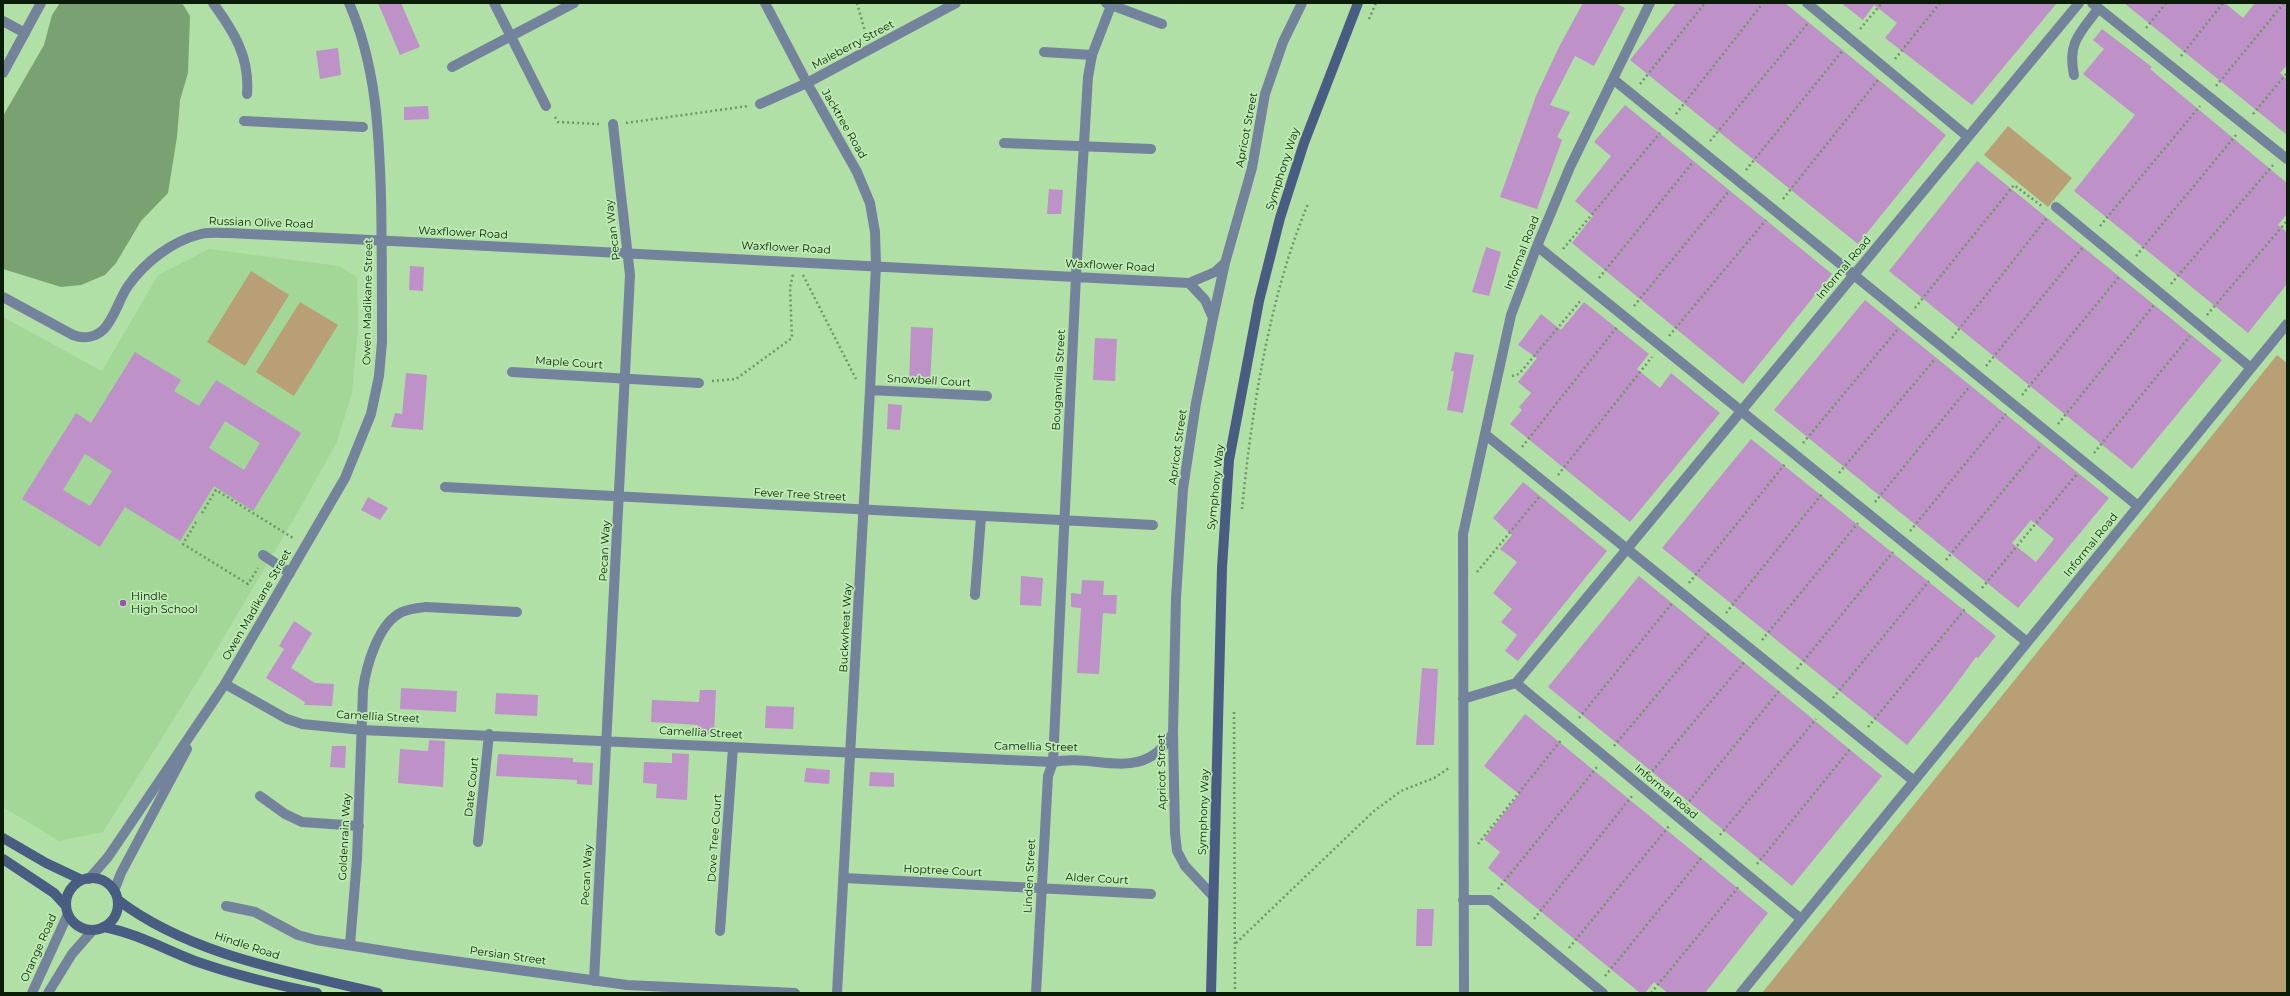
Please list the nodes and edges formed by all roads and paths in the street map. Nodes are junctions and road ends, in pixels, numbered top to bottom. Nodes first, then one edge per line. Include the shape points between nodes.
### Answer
1 (41, 3) edge
2 (213, 3) edge
3 (349, 3) edge
4 (494, 3) edge
5 (574, 3) edge
6 (765, 3) edge
7 (857, 3) edge
8 (956, 3) edge
9 (1302, 3) edge
10 (1358, 3) edge
11 (1650, 3) edge
12 (1705, 3) edge
13 (1806, 3) edge
14 (1882, 3) edge
15 (1940, 3) edge
16 (2079, 3) edge
17 (2166, 3) edge
18 (2223, 3) edge
19 (2284, 3) edge
20 (1110, 4) edge
21 (2095, 6) edge
22 (1817, 12) junction
23 (3, 21) edge
24 (1162, 24) dead end
25 (25, 33) junction
26 (512, 37) junction
27 (2136, 39) junction
28 (1851, 40) junction
29 (870, 49) junction
30 (1044, 52) dead end
31 (1092, 55) junction
32 (452, 67) dead end
33 (2173, 68) junction
34 (1887, 70) junction
35 (3, 72) edge
36 (2287, 73) edge
37 (2074, 75) dead end
38 (1613, 79) junction
39 (807, 83) junction
40 (247, 94) dead end
41 (1631, 95) junction
42 (2208, 96) junction
43 (760, 104) joint
44 (546, 106) joint
45 (244, 121) dead end
46 (612, 124) junction
47 (2244, 125) junction
48 (362, 127) dead end
49 (1968, 137) junction
50 (1004, 143) dead end
51 (1083, 146) junction
52 (1151, 149) dead end
53 (1701, 151) junction
54 (2284, 157) edge
55 (1737, 181) junction
56 (1308, 204) dead end
57 (1774, 210) junction
58 (2053, 210) junction
59 (2287, 221) edge
60 (2092, 236) junction
61 (382, 241) junction
62 (1537, 246) junction
63 (628, 254) junction
64 (795, 260) junction
65 (1225, 263) junction
66 (876, 264) junction
67 (2128, 266) junction
68 (1854, 275) junction
69 (1076, 276) junction
70 (1190, 283) junction
71 (1590, 290) junction
72 (2162, 294) junction
73 (3, 297) edge
74 (1625, 317) junction
75 (1213, 318) junction
76 (1907, 318) junction
77 (2198, 324) junction
78 (2287, 324) edge
79 (1661, 347) junction
80 (1944, 348) junction
81 (2251, 368) junction
82 (512, 372) dead end
83 (1978, 376) junction
84 (1498, 378) junction
85 (625, 379) junction
86 (699, 383) joint
87 (870, 386) junction
88 (987, 396) dead end
89 (2014, 405) junction
90 (1741, 412) junction
91 (1486, 434) junction
92 (2050, 435) junction
93 (1794, 454) junction
94 (1514, 457) junction
95 (2086, 463) junction
96 (1831, 484) junction
97 (1549, 485) junction
98 (445, 487) dead end
99 (620, 496) junction
100 (2138, 506) junction
101 (864, 510) junction
102 (1866, 512) junction
103 (202, 513) dead end
104 (1241, 513) dead end
105 (981, 516) junction
106 (1063, 521) junction
107 (196, 522) dead end
108 (1153, 525) dead end
109 (1902, 542) junction
110 (306, 546) junction
111 (1627, 549) junction
112 (261, 560) joint
113 (1938, 570) junction
114 (290, 573) junction
115 (1463, 588) junction
116 (1681, 592) junction
117 (975, 595) dead end
118 (1973, 598) junction
119 (517, 612) dead end
120 (1718, 622) junction
121 (2027, 642) junction
122 (1754, 651) junction
123 (1789, 680) junction
124 (1516, 683) junction
125 (225, 684) junction
126 (1463, 699) junction
127 (210, 707) junction
128 (1234, 707) dead end
129 (1825, 709) junction
130 (362, 730) junction
131 (1173, 733) junction
132 (489, 734) junction
133 (1860, 737) junction
134 (606, 741) junction
135 (733, 747) junction
136 (851, 752) junction
137 (1605, 757) junction
138 (1463, 760) junction
139 (1052, 762) junction
140 (1914, 781) junction
141 (260, 796) dead end
142 (359, 826) junction
143 (3, 838) edge
144 (478, 842) dead end
145 (3, 859) edge
146 (844, 878) junction
147 (85, 879) junction
148 (1042, 888) junction
149 (1151, 894) dead end
150 (116, 896) junction
151 (1213, 896) junction
152 (1463, 900) junction
153 (1490, 900) junction
154 (226, 906) dead end
155 (67, 910) junction
156 (1801, 919) junction
157 (103, 927) junction
158 (93, 930) junction
159 (720, 931) dead end
160 (1236, 943) junction
161 (350, 945) junction
162 (594, 981) junction
163 (32, 993) edge
164 (48, 993) edge
165 (317, 993) edge
166 (378, 993) edge
167 (795, 993) edge
168 (837, 993) edge
169 (1036, 993) edge
170 (1211, 993) edge
171 (1235, 993) edge
172 (1464, 993) edge
173 (1603, 993) edge
174 (1741, 993) edge

1 - 25 street
2 - 40 street via 240,44 246,63
3 - 61 street, Owen Madikane Street via 369,61 376,110
4 - 26 street
5 - 26 street
6 - 39 street, Jacktree Road
7 - 29 path
8 - 29 street, Maleberry Street
9 - 65 street, Apricot Street via 1283,42 1265,94 1252,168
10 - 151 main road, Symphony Way via 1304,143 1280,218 1259,301 1229,460 1222,568
11 - 38 street, Informal Road
12 - 41 path
13 - 22 street
14 - 28 path
15 - 34 path
16 - 49 street, Informal Road
17 - 27 path
18 - 33 path
19 - 42 path
20 - 24 street
20 - 31 street, Bouganvilla Street
21 - 27 street
21 - 37 street via 2070,55
22 - 28 street
22 - 53 path
23 - 25 street
25 - 35 street
26 - 32 street
26 - 44 street
27 - 33 street
28 - 34 street
28 - 55 path
29 - 39 street, Maleberry Street
30 - 31 street
31 - 51 street, Bouganvilla Street
33 - 42 street
34 - 49 street
34 - 57 path
36 - 47 path
38 - 41 street
38 - 62 street, Informal Road via 1570,167
39 - 43 street, Maleberry Street
39 - 66 street, Jacktree Road via 857,172 870,203 875,232
41 - 53 street
42 - 47 street
42 - 60 path
43 - 46 path
44 - 46 path via 558,122
45 - 48 street
46 - 63 street, Pecan Way
47 - 54 street
47 - 67 path
49 - 68 street, Informal Road
50 - 51 street
51 - 52 street
51 - 69 street, Bouganvilla Street
53 - 55 street
53 - 71 path
54 - 72 path
55 - 57 street
55 - 74 path
56 - 104 path via 1294,239 1273,318 1252,422
57 - 68 street
57 - 79 path
58 - 60 street
58 - 76 path via 2014,185
58 - 80 path
59 - 77 path
60 - 67 street
60 - 83 path
61 - 63 street, Waxflower Road
61 - 73 street, Russian Olive Road via 229,233 203,233 187,238 154,258 128,286 104,329 98,334 85,337 73,335
61 - 110 street, Owen Madikane Street via 382,342 379,376 371,414 345,478
62 - 71 street
62 - 84 street, Informal Road via 1511,315
63 - 64 street, Waxflower Road
63 - 85 street, Pecan Way via 630,275
64 - 66 street, Waxflower Road
64 - 86 path via 790,288 792,338 736,379
64 - 87 path via 857,381
65 - 70 street, Waxflower Road via 1215,272
65 - 75 street, Apricot Street
66 - 69 street, Waxflower Road
66 - 87 street, Buckwheat Way
67 - 72 street
67 - 89 path
68 - 76 street
68 - 90 street, Informal Road
69 - 70 street, Waxflower Road
69 - 106 street, Bouganvilla Street
70 - 75 street via 1205,300
71 - 74 street
71 - 84 path via 1519,374
72 - 77 street
72 - 92 path
74 - 79 street
74 - 94 path
75 - 131 street, Apricot Street via 1196,403 1183,490 1176,598
76 - 80 street
76 - 93 path
77 - 81 street
77 - 95 path
78 - 81 street, Informal Road
79 - 90 street
79 - 97 path
80 - 83 street
80 - 96 path
81 - 100 street, Informal Road
82 - 85 street, Maple Court
83 - 89 street
83 - 102 path
84 - 91 street, Informal Road
85 - 86 street, Maple Court
85 - 99 street, Pecan Way
87 - 88 street, Snowbell Court
87 - 101 street, Buckwheat Way
89 - 92 street
89 - 109 path
90 - 93 street
90 - 111 street, Informal Road
91 - 94 street
91 - 115 street, Informal Road via 1464,534
92 - 95 street
92 - 113 path
93 - 96 street
93 - 116 path
94 - 97 street
95 - 100 street
95 - 118 path
96 - 102 street
96 - 120 path
97 - 111 street
97 - 115 path
98 - 99 street, Fever Tree Street
99 - 101 street, Fever Tree Street
99 - 134 street, Pecan Way
100 - 121 street, Informal Road
101 - 105 street, Fever Tree Street
101 - 136 street, Buckwheat Way
102 - 109 street
102 - 122 path
103 - 110 path via 216,490
105 - 106 street, Fever Tree Street
105 - 117 street
106 - 108 street, Fever Tree Street
106 - 139 street, Bouganvilla Street
107 - 112 path via 183,544 248,584
109 - 113 street
109 - 123 path
110 - 114 street, Owen Madikane Street
111 - 116 street
111 - 124 street, Informal Road
112 - 114 street
113 - 118 street
113 - 129 path
114 - 125 street, Owen Madikane Street
115 - 126 street, Informal Road
116 - 120 street
118 - 121 street
118 - 133 path
119 - 130 street, Goldenrain Way via 426,607 400,613 385,630 368,663 363,690
120 - 122 street
120 - 137 path
121 - 140 street, Informal Road
122 - 123 street
123 - 129 street
124 - 126 street
124 - 137 street, Informal Road
125 - 127 street, Owen Madikane Street
125 - 130 street, Camellia Street via 287,719 302,724
126 - 138 street, Informal Road
127 - 147 street, Owen Madikane Street via 108,857
127 - 150 street, Owen Madikane Street via 121,873
128 - 160 path
129 - 133 street
130 - 132 street, Camellia Street
130 - 142 street, Goldenrain Way
131 - 139 street, Camellia Street via 1160,752 1140,762 1118,764 1068,759
131 - 151 street, Apricot Street via 1175,833 1178,851 1185,866
132 - 134 street, Camellia Street
132 - 144 street, Date Court
133 - 140 street
134 - 135 street, Camellia Street
134 - 162 street, Pecan Way
135 - 136 street, Camellia Street
135 - 159 street, Dove Tree Court
136 - 139 street, Camellia Street
136 - 146 street, Buckwheat Way
137 - 153 path
137 - 156 street, Informal Road
138 - 152 street, Informal Road
138 - 160 path via 1434,778 1401,791 1374,812
139 - 148 street, Linden Street via 1048,776
140 - 156 street, Informal Road
141 - 142 street via 302,822
142 - 161 street, Goldenrain Way
143 - 147 main road via 46,863
145 - 155 main road via 54,893
146 - 148 street, Hoptree Court
146 - 168 street, Buckwheat Way
147 - 150 main road via 103,881
147 - 155 main road via 68,893
148 - 149 street, Alder Court
148 - 169 street, Linden Street
150 - 157 main road via 118,907 113,919
150 - 166 main road, Hindle Road via 148,921 210,947 265,966
151 - 170 main road, Symphony Way
152 - 153 street
152 - 172 street, Informal Road
153 - 173 street
154 - 161 street, Persian Street via 255,912 298,935
155 - 158 main road via 80,927
155 - 163 street, Orange Road via 60,934
156 - 174 street, Informal Road
157 - 158 main road
157 - 165 main road via 135,935 231,973
158 - 164 street via 72,954
160 - 171 path
161 - 162 street, Persian Street
162 - 167 street, Persian Street via 627,985

